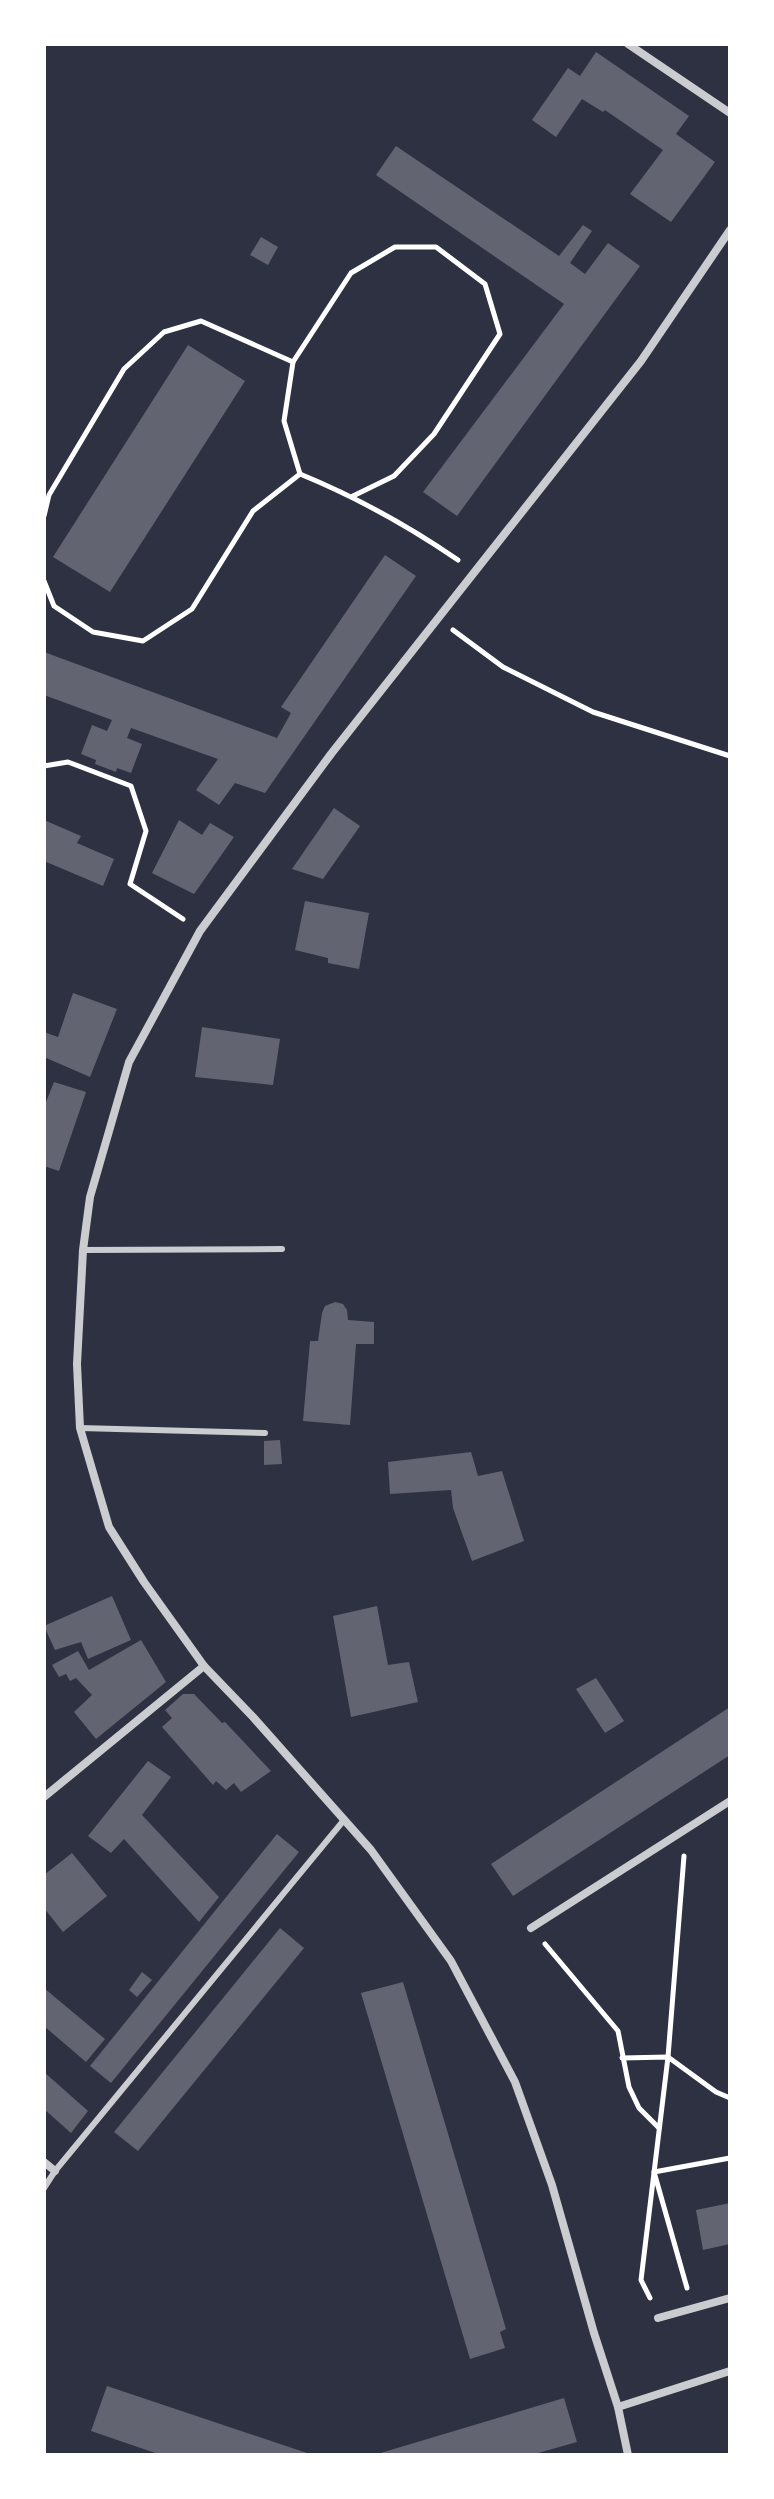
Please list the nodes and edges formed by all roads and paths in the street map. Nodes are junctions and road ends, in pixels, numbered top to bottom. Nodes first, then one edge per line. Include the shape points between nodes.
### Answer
1 (628, 44) edge
2 (730, 113) edge
3 (730, 230) edge
4 (293, 362) junction
5 (300, 474) junction
6 (353, 496) junction
7 (44, 516) edge
8 (475, 571) junction
9 (44, 581) edge
10 (439, 620) junction
11 (730, 756) edge
12 (44, 766) edge
13 (200, 931) junction
14 (282, 1249) dead end
15 (83, 1250) junction
16 (80, 1428) junction
17 (265, 1433) dead end
18 (204, 1666) junction
19 (44, 1797) edge
20 (730, 1801) edge
21 (344, 1820) junction
22 (687, 1827) junction
23 (531, 1928) joint
24 (668, 2057) junction
25 (622, 2058) junction
26 (730, 2098) edge
27 (660, 2128) junction
28 (730, 2158) edge
29 (44, 2162) edge
30 (55, 2171) junction
31 (654, 2172) junction
32 (44, 2188) edge
33 (730, 2298) edge
34 (692, 2308) junction
35 (658, 2318) joint
36 (730, 2371) edge
37 (618, 2407) junction
38 (628, 2455) edge

1 - 2 street
3 - 8 street via 641,361
4 - 5 path via 284,421
4 - 6 path via 351,273 395,247 436,247 485,284 500,334 434,434 394,476
4 - 7 path via 201,321 164,332 124,369 49,495
5 - 6 path
5 - 9 path via 253,511 192,609 143,641 93,632 54,606
6 - 8 path
8 - 10 street
10 - 11 path via 503,667 593,712
10 - 13 street
12 - 13 path via 68,762 131,786 146,831 130,884
13 - 15 street via 129,1062 90,1197
14 - 15 lane
15 - 16 street via 77,1364
16 - 17 lane
16 - 18 street via 109,1527
18 - 19 street
18 - 21 street
20 - 22 street
21 - 30 lane
21 - 37 street via 451,1961 515,2082 552,2185
22 - 23 street
22 - 24 path
23 - 25 path via 618,2031
24 - 25 path
24 - 26 path
24 - 27 path
25 - 27 path via 639,2108
27 - 31 path
28 - 31 path
29 - 30 street
30 - 32 lane
31 - 34 path
31 - 35 path via 641,2280
33 - 34 street
34 - 35 street
36 - 37 street
37 - 38 street

